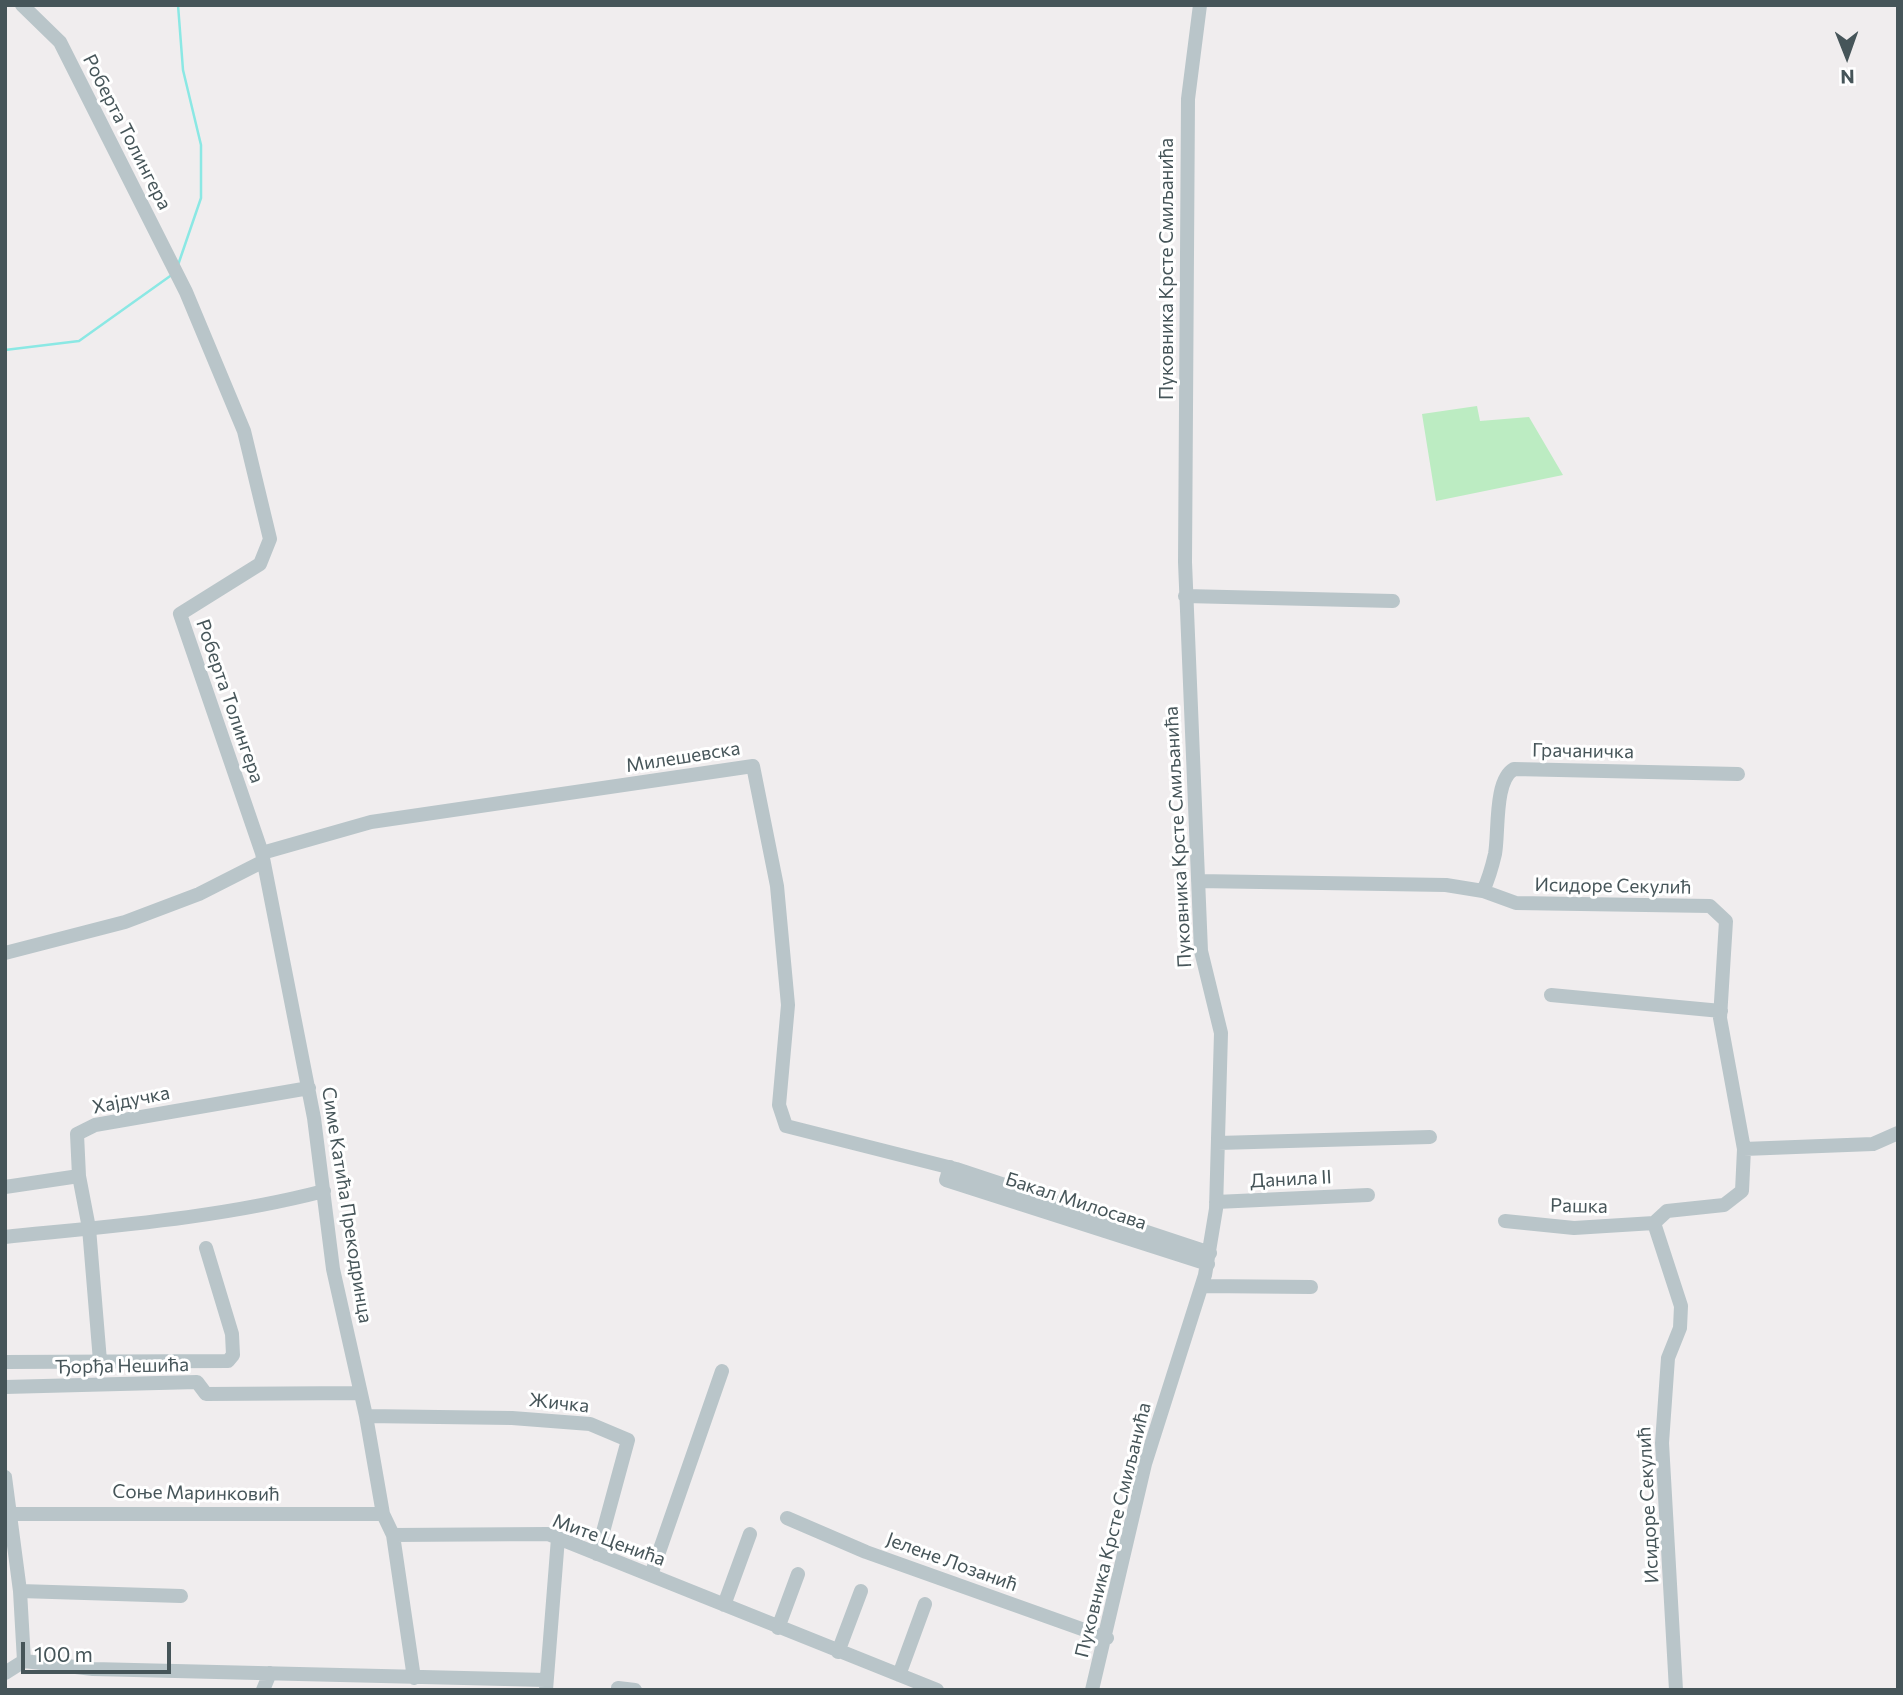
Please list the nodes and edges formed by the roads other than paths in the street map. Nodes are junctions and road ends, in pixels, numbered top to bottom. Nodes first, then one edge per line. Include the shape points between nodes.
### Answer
1 (22, 5) edge
2 (1200, 5) edge
3 (1185, 596) junction
4 (1393, 600) dead end
5 (1738, 774) dead end
6 (262, 858) junction
7 (1198, 881) junction
8 (1483, 891) junction
9 (5, 953) edge
10 (1551, 995) dead end
11 (1721, 1011) junction
12 (309, 1088) junction
13 (786, 1126) joint
14 (1898, 1133) edge
15 (1430, 1137) dead end
16 (1218, 1143) junction
17 (1744, 1149) junction
18 (79, 1176) junction
19 (5, 1187) edge
20 (324, 1191) junction
21 (1368, 1195) dead end
22 (1216, 1202) junction
23 (1505, 1221) dead end
24 (1654, 1223) junction
25 (89, 1228) junction
26 (5, 1237) edge
27 (206, 1248) dead end
28 (1209, 1258) junction
29 (1202, 1286) junction
30 (1311, 1287) dead end
31 (100, 1361) junction
32 (5, 1362) edge
33 (722, 1371) dead end
34 (5, 1387) edge
35 (361, 1393) junction
36 (366, 1416) junction
37 (5, 1477) edge
38 (10, 1514) junction
39 (383, 1514) junction
40 (787, 1518) dead end
41 (750, 1534) dead end
42 (393, 1535) junction
43 (558, 1538) junction
44 (597, 1554) junction
45 (798, 1574) dead end
46 (651, 1575) junction
47 (20, 1591) junction
48 (861, 1591) dead end
49 (181, 1596) dead end
50 (925, 1604) dead end
51 (724, 1605) junction
52 (778, 1628) junction
53 (1107, 1638) junction
54 (838, 1652) junction
55 (24, 1661) junction
56 (5, 1673) edge
57 (270, 1673) junction
58 (900, 1675) junction
59 (414, 1678) junction
60 (546, 1685) edge
61 (618, 1688) dead end
62 (264, 1690) edge
63 (635, 1690) edge
64 (937, 1690) edge
65 (1092, 1690) edge
66 (1676, 1690) edge

1 - 6 street, Роберта Толингера via 60,42 186,292 244,431 270,539 260,564 180,614
2 - 3 street, Пуковника Крсте Смиљанића via 1188,99
3 - 4 street
3 - 7 street, Пуковника Крсте Смиљанића
5 - 8 street, Грачаничка via 1514,769 1502,785 1496,850
6 - 9 street via 199,894 125,922
6 - 12 street, Симе Катића Прекодринца
6 - 13 street, Милешевска via 371,821 752,766 777,886 789,1005 779,1105
7 - 8 street, Исидоре Секулић via 1446,885
7 - 16 street, Пуковника Крсте Смиљанића via 1201,951 1221,1033
8 - 11 street, Исидоре Секулић via 1516,903 1710,906 1726,921
10 - 11 street
11 - 17 street, Исидоре Секулић
12 - 18 street, Хајдучка via 86,1128 75,1138
12 - 20 street, Симе Катића Прекодринца
13 - 28 street, Бакал Милосава via 950,1167 946,1180
14 - 17 street via 1873,1144
15 - 16 street
16 - 22 street, Пуковника Крсте Смиљанића
17 - 24 street, Исидоре Секулић via 1742,1191 1724,1205 1667,1211
18 - 19 street
18 - 25 street
20 - 25 street via 270,1205
20 - 35 street, Симе Катића Прекодринца via 333,1269
21 - 22 street, Данила II
22 - 28 street, Пуковника Крсте Смиљанића
23 - 24 street, Рашка via 1574,1228
24 - 66 street, Исидоре Секулић via 1681,1306 1680,1328 1668,1358 1662,1443
25 - 26 street
25 - 31 street
27 - 31 street via 232,1334 233,1355 228,1361
28 - 29 street, Пуковника Крсте Смиљанића
29 - 30 street
29 - 53 street, Пуковника Крсте Смиљанића via 1145,1464
31 - 32 street
33 - 46 street
34 - 35 street, Ђорђа Нешића via 197,1382 206,1394
35 - 36 street, Симе Катића Прекодринца
36 - 39 street, Симе Катића Прекодринца
36 - 44 street, Жичка via 590,1424 628,1440
37 - 38 street
38 - 39 street, Соње Маринковић
38 - 47 street
39 - 42 street, Симе Катића Прекодринца
40 - 53 street, Јелене Лозанић via 878,1556
41 - 51 street
42 - 43 street, Мите Ценића via 548,1534
42 - 59 street, Симе Катића Прекодринца
43 - 44 street, Мите Ценића
43 - 60 street
44 - 46 street, Мите Ценића
45 - 52 street
46 - 51 street, Мите Ценића
47 - 49 street
47 - 55 street
48 - 54 street
50 - 58 street
51 - 52 street, Мите Ценића
52 - 54 street, Мите Ценића
53 - 65 street, Пуковника Крсте Смиљанића
54 - 58 street, Мите Ценића
55 - 56 street
55 - 57 street via 93,1669
57 - 59 street
57 - 62 street
58 - 64 street, Мите Ценића
59 - 60 street
61 - 63 street

